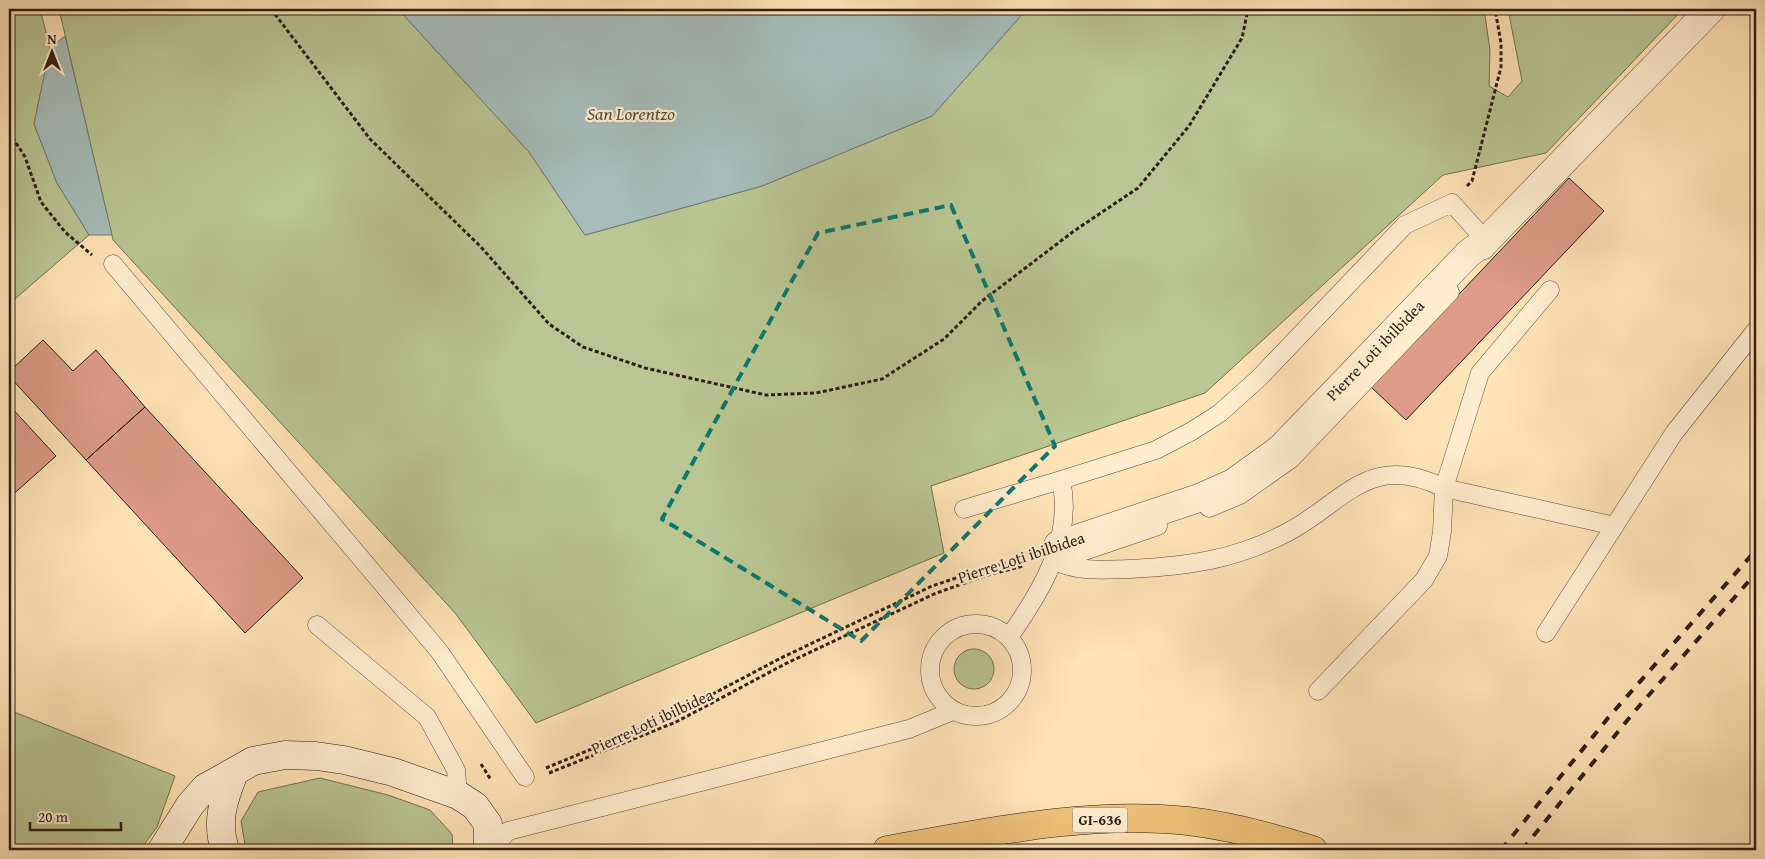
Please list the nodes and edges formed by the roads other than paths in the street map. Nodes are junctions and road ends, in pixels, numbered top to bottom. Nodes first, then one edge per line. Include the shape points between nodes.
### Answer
1 (1711, 9) edge
2 (1486, 241) junction
3 (113, 264) road end
4 (1550, 290) dead end
5 (1756, 330) edge
6 (1061, 480) junction
7 (1444, 488) junction
8 (964, 510) dead end
9 (1615, 526) junction
10 (1056, 553) junction
11 (318, 625) dead end
12 (1546, 633) dead end
13 (1009, 637) junction
14 (1318, 691) dead end
15 (953, 711) junction
16 (234, 774) junction
17 (524, 777) road end
18 (458, 795) junction
19 (162, 850) edge
20 (225, 850) edge
21 (490, 850) edge
22 (887, 850) edge
23 (1313, 850) edge

1 - 2 street, Pierre Loti ibilbidea
2 - 6 lane via 1452,203 1405,225 1259,378 1220,413 1156,450
2 - 10 street, Pierre Loti ibilbidea via 1469,253 1280,449 1233,483
3 - 17 lane via 439,651
4 - 7 lane via 1480,373
5 - 9 lane via 1674,434
6 - 8 lane
6 - 10 lane via 1066,499
7 - 9 lane
7 - 10 lane via 1428,480 1388,474 1368,480 1344,492 1289,531 1251,550 1216,561 1174,567 1092,570 1070,568
7 - 14 lane via 1438,556 1424,580
9 - 12 lane
10 - 13 lane via 1028,611
11 - 18 lane via 427,717 456,770
13 - 15 lane via 1018,649 1022,678 1008,704 982,716 967,716
13 - 15 lane via 997,628 966,624 939,642 931,655 932,687 940,700
15 - 21 lane via 909,729 508,831
16 - 18 street via 253,761 285,755 316,756 393,772
16 - 19 street via 205,788 190,805
16 - 20 street via 220,816
18 - 21 street via 475,806 488,824
22 - 23 main road, GI-636 via 1039,826 1131,819 1186,821 1241,829

